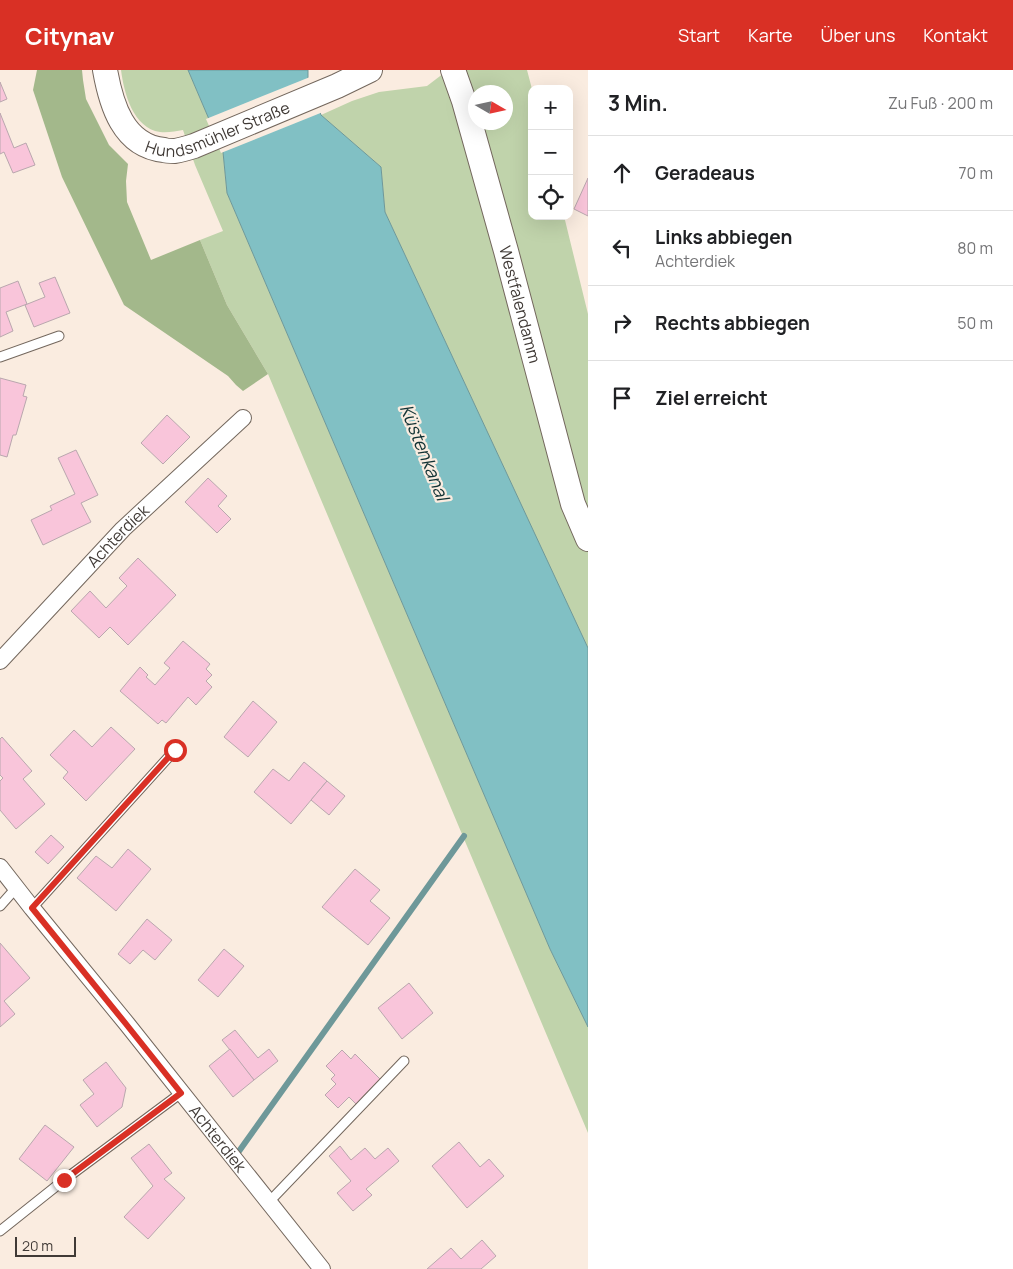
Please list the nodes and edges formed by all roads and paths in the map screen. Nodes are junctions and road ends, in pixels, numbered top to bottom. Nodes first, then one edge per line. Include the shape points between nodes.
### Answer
1 (105, 70) edge
2 (370, 70) edge
3 (453, 70) edge
4 (59, 336) dead end
5 (0, 357) edge
6 (243, 418) dead end
7 (588, 539) edge
8 (0, 661) edge
9 (175, 750) dead end
10 (0, 867) edge
11 (16, 888) junction
12 (0, 906) edge
13 (32, 908) junction
14 (404, 1062) dead end
15 (181, 1093) junction
16 (268, 1203) junction
17 (0, 1230) edge
18 (322, 1269) edge

1 - 2 street, Hundsmühler Straße via 109,94 128,131 154,149 174,151 194,146
3 - 7 street, Westfalendamm via 506,251 573,504
4 - 5 lane
6 - 8 street, Achterdiek via 123,529
9 - 13 lane
10 - 11 street, Achterdiek
11 - 12 lane
11 - 13 street, Achterdiek
13 - 15 street, Achterdiek
14 - 16 lane
15 - 16 street, Achterdiek
15 - 17 lane
16 - 18 street, Achterdiek

